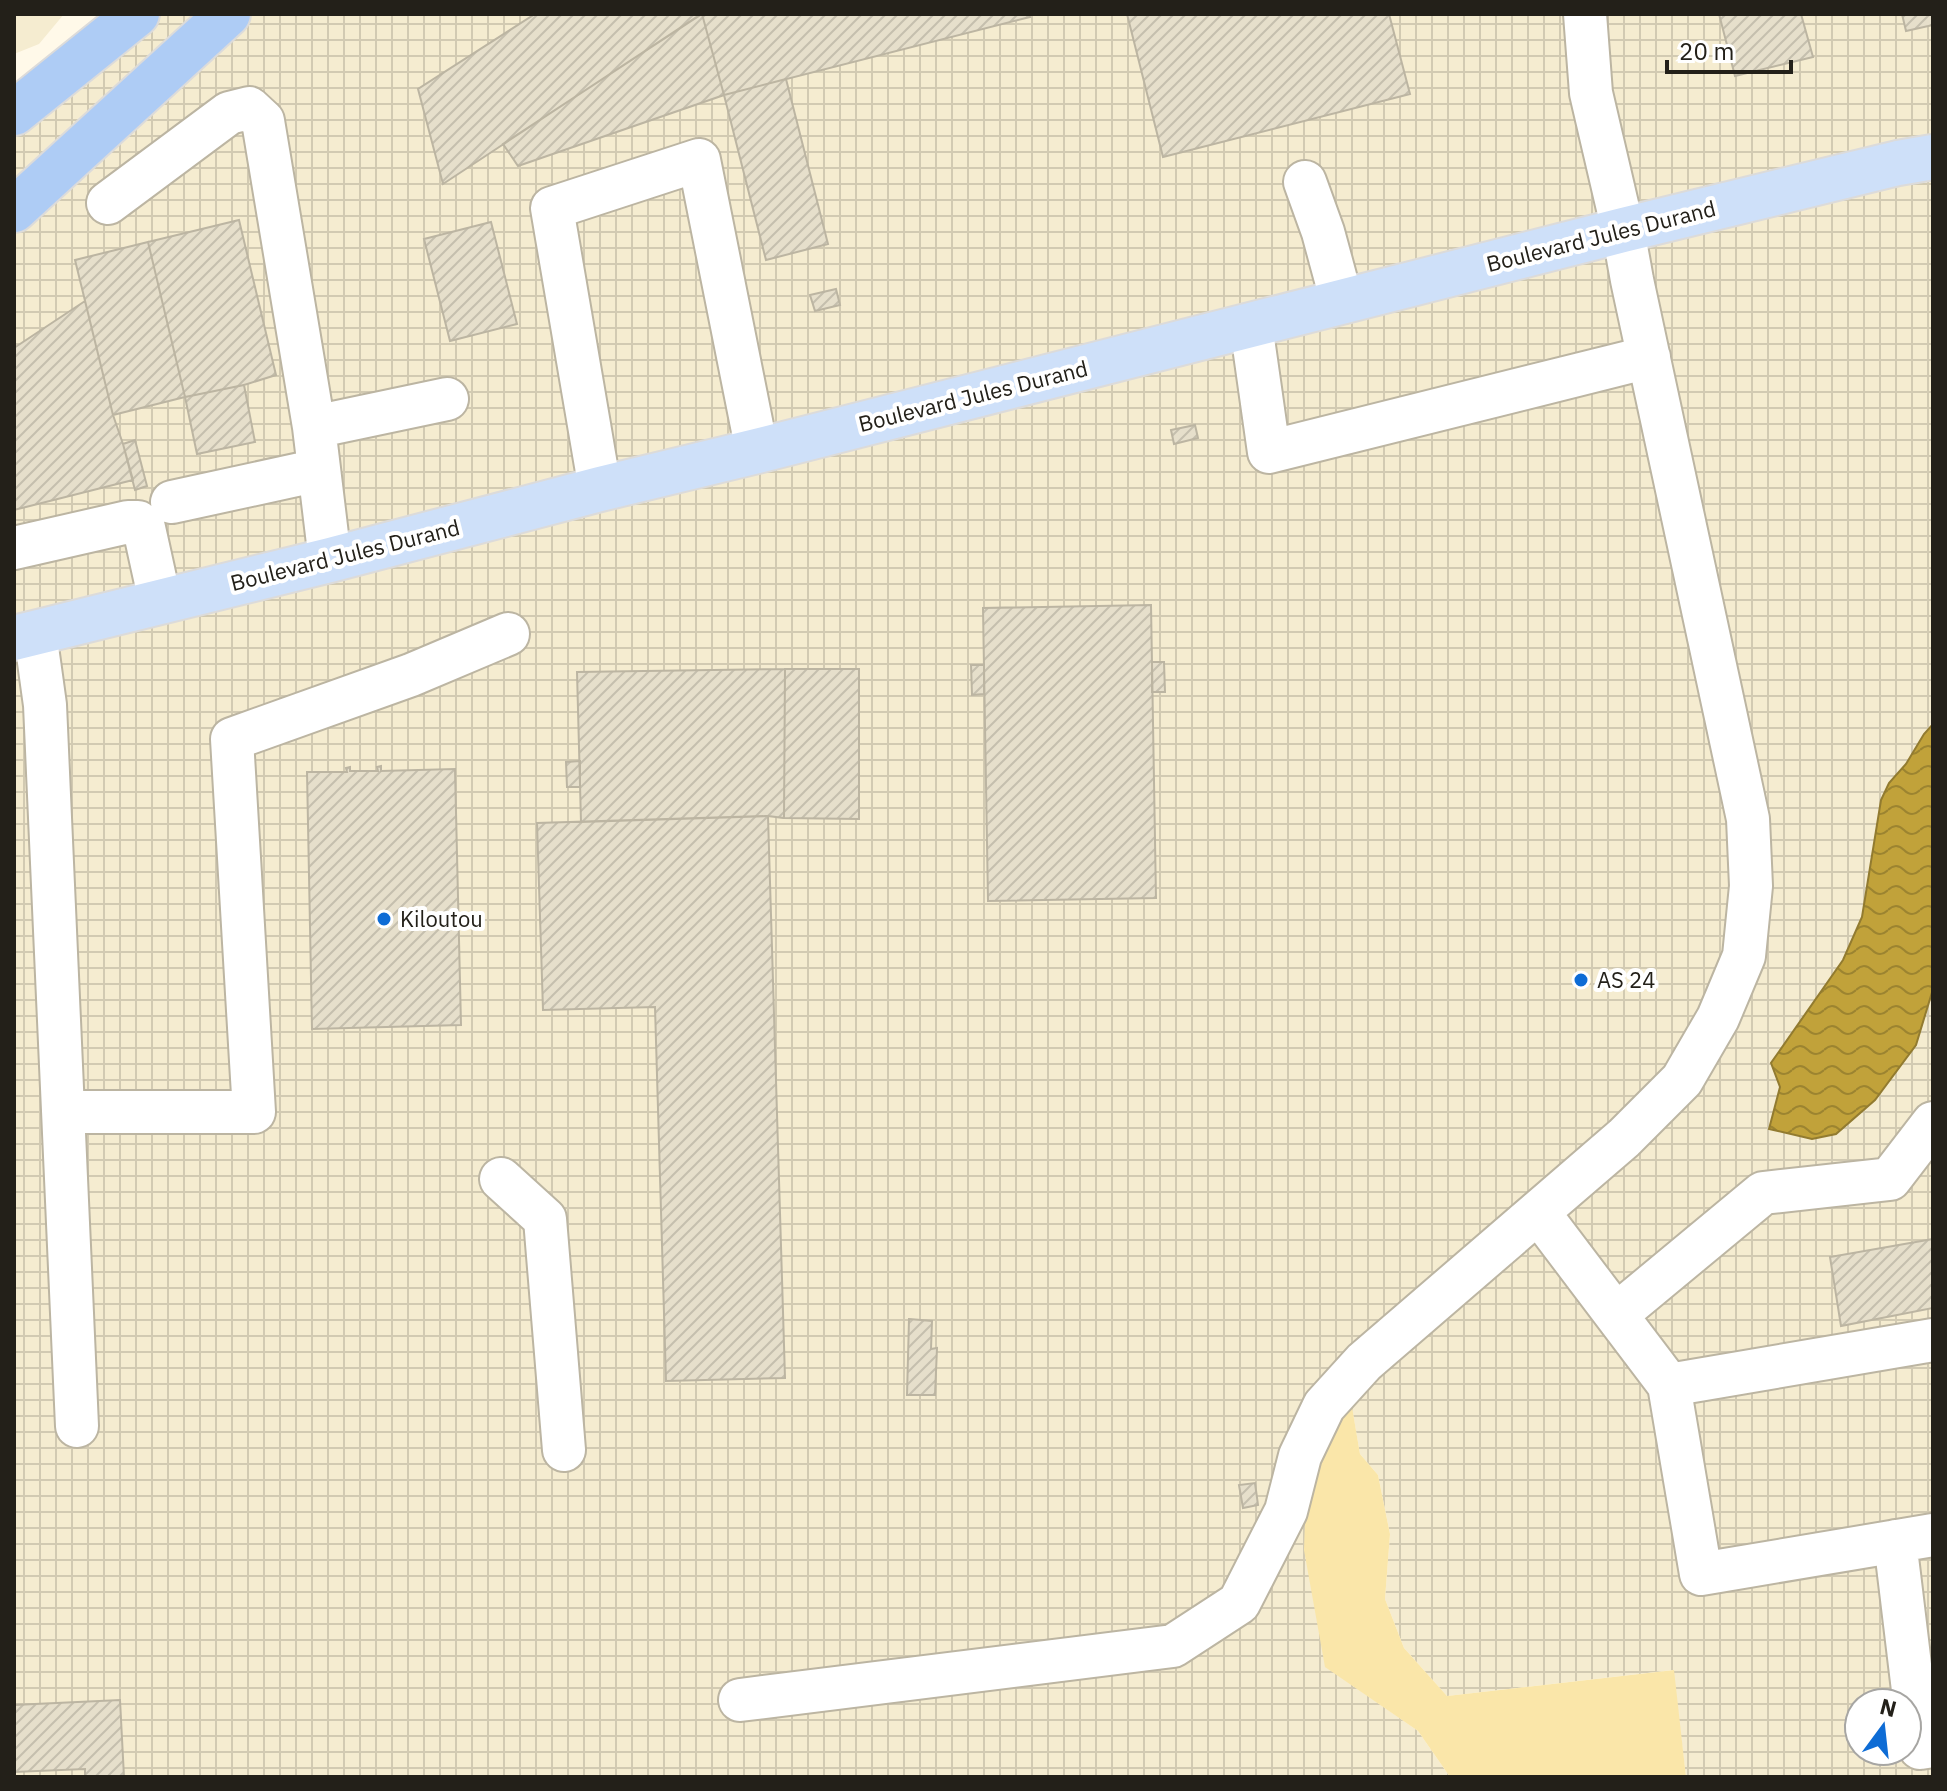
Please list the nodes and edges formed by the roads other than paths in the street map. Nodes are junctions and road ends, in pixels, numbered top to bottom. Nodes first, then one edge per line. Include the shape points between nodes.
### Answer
1 (137, 14) edge
2 (228, 14) edge
3 (1585, 14) edge
4 (14, 113) edge
5 (1933, 157) edge
6 (1305, 182) dead end
7 (108, 203) dead end
8 (14, 210) edge
9 (1623, 230) junction
10 (1342, 302) junction
11 (1251, 325) junction
12 (1649, 357) junction
13 (447, 399) dead end
14 (314, 427) junction
15 (757, 451) junction
16 (319, 470) junction
17 (600, 489) junction
18 (172, 502) dead end
19 (14, 548) edge
20 (330, 560) junction
21 (160, 601) junction
22 (508, 634) dead end
23 (25, 635) edge
24 (63, 1112) junction
25 (1933, 1123) edge
26 (501, 1179) dead end
27 (1538, 1212) junction
28 (1617, 1314) junction
29 (1933, 1340) edge
30 (1669, 1385) junction
31 (77, 1426) dead end
32 (564, 1450) dead end
33 (1914, 1538) edge
34 (740, 1700) dead end
35 (1933, 1746) edge

1 - 4 highway
2 - 8 highway
3 - 9 lane via 1591,93
5 - 9 main road, Boulevard Jules Durand
6 - 10 lane
7 - 14 lane via 229,113 249,108 263,121
9 - 10 main road, Boulevard Jules Durand
9 - 12 lane
10 - 11 main road, Boulevard Jules Durand
11 - 12 lane via 1269,452
11 - 15 main road, Boulevard Jules Durand
12 - 27 lane via 1748,819 1751,886 1744,956 1718,1018 1682,1080
13 - 14 lane
14 - 16 lane
15 - 17 main road, Boulevard Jules Durand
15 - 17 lane via 699,160 552,208
16 - 18 lane
16 - 20 lane
17 - 20 main road, Boulevard Jules Durand
19 - 21 lane via 138,522 144,528
20 - 21 main road, Boulevard Jules Durand
21 - 23 main road, Boulevard Jules Durand
22 - 24 lane via 232,739 254,1112
23 - 24 lane via 45,705
24 - 31 lane
25 - 28 lane via 1890,1179 1763,1193
26 - 32 lane via 545,1219
27 - 28 lane
27 - 34 lane via 1364,1362 1324,1406 1300,1456 1286,1511 1239,1603 1173,1646
28 - 30 lane
29 - 30 lane
30 - 33 lane via 1701,1574
33 - 35 lane via 1920,1748

